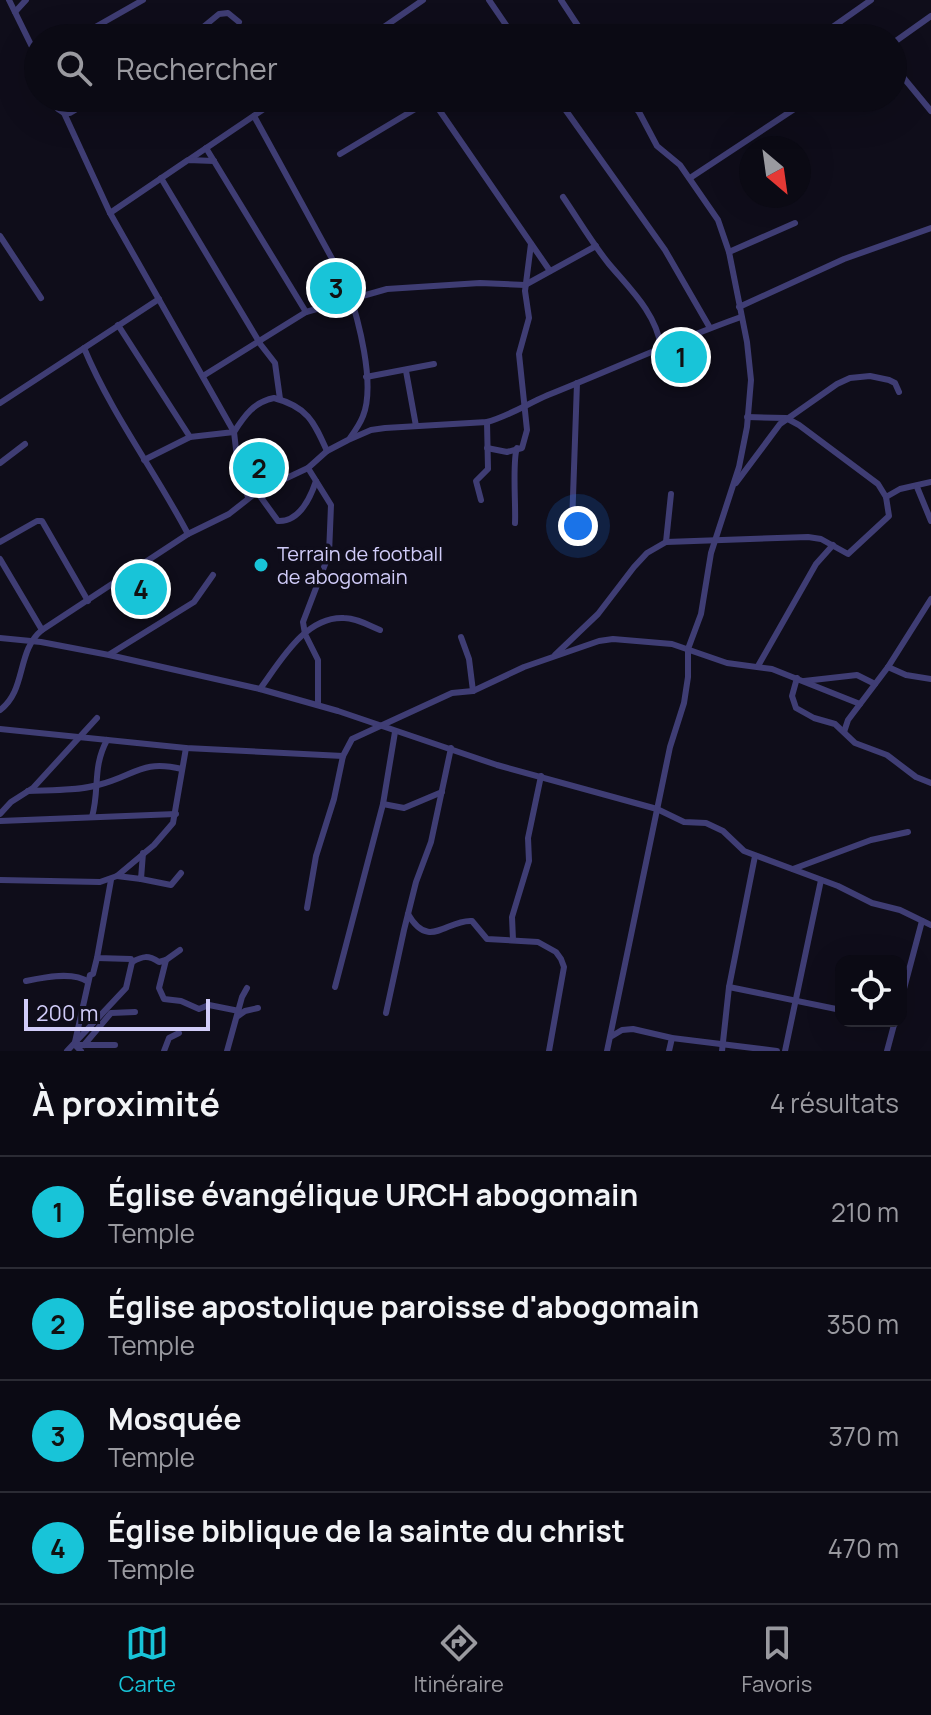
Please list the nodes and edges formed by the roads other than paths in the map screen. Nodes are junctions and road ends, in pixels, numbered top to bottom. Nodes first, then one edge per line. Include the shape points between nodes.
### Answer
1 (11, 0) edge
2 (25, 0) edge
3 (143, 0) edge
4 (423, 0) edge
5 (489, 0) edge
6 (561, 0) edge
7 (871, 0) edge
8 (15, 12) junction
9 (931, 16) edge
10 (239, 22) dead end
11 (101, 24) edge
12 (207, 24) edge
13 (389, 24) edge
14 (505, 24) edge
15 (577, 24) edge
16 (837, 24) edge
17 (24, 30) edge
18 (907, 33) edge
19 (907, 82) edge
20 (931, 97) edge
21 (924, 102) junction
22 (931, 111) edge
23 (72, 112) edge
24 (260, 112) edge
25 (409, 112) edge
26 (441, 112) edge
27 (567, 112) edge
28 (639, 112) edge
29 (790, 112) edge
30 (64, 113) joint
31 (254, 116) junction
32 (206, 148) junction
33 (340, 154) dead end
34 (188, 160) junction
35 (214, 161) junction
36 (161, 178) junction
37 (690, 178) junction
38 (563, 197) dead end
39 (110, 213) junction
40 (795, 223) dead end
41 (931, 228) edge
42 (0, 236) edge
43 (531, 244) junction
44 (596, 246) junction
45 (729, 252) junction
46 (550, 271) junction
47 (525, 285) junction
48 (41, 298) dead end
49 (159, 299) junction
50 (351, 299) junction
51 (739, 307) junction
52 (306, 312) junction
53 (741, 317) junction
54 (118, 325) junction
55 (710, 328) junction
56 (260, 342) junction
57 (661, 347) junction
58 (84, 348) junction
59 (434, 364) dead end
60 (406, 371) junction
61 (203, 376) junction
62 (366, 377) junction
63 (577, 383) junction
64 (899, 392) dead end
65 (280, 399) junction
66 (0, 403) edge
67 (525, 407) junction
68 (364, 415) junction
69 (747, 417) junction
70 (786, 418) junction
71 (487, 422) junction
72 (416, 426) junction
73 (371, 430) junction
74 (234, 432) junction
75 (190, 437) junction
76 (348, 440) junction
77 (25, 444) dead end
78 (487, 448) junction
79 (517, 448) junction
80 (327, 451) junction
81 (144, 460) junction
82 (0, 463) edge
83 (308, 468) junction
84 (316, 481) junction
85 (931, 482) edge
86 (733, 486) junction
87 (917, 487) junction
88 (257, 492) junction
89 (671, 494) dead end
90 (248, 497) junction
91 (886, 497) junction
92 (481, 500) dead end
93 (931, 521) edge
94 (515, 523) dead end
95 (572, 525) dead end
96 (188, 534) junction
97 (715, 539) junction
98 (0, 542) edge
99 (666, 542) junction
100 (833, 545) junction
101 (0, 559) edge
102 (213, 575) dead end
103 (931, 599) edge
104 (88, 601) junction
105 (42, 630) junction
106 (380, 630) dead end
107 (305, 634) junction
108 (461, 637) dead end
109 (0, 638) edge
110 (29, 640) junction
111 (692, 641) junction
112 (688, 649) junction
113 (109, 655) junction
114 (704, 655) junction
115 (553, 657) junction
116 (758, 666) junction
117 (888, 667) junction
118 (828, 676) junction
119 (800, 679) junction
120 (931, 679) edge
121 (875, 684) junction
122 (260, 689) junction
123 (473, 691) junction
124 (836, 693) junction
125 (860, 704) junction
126 (318, 705) junction
127 (0, 710) edge
128 (97, 718) dead end
129 (379, 725) junction
130 (0, 729) edge
131 (395, 732) junction
132 (844, 732) junction
133 (81, 737) junction
134 (107, 740) junction
135 (186, 748) junction
136 (451, 748) junction
137 (343, 756) junction
138 (182, 769) junction
139 (541, 776) junction
140 (931, 783) edge
141 (98, 785) junction
142 (28, 791) junction
143 (442, 792) junction
144 (383, 804) junction
145 (657, 809) junction
146 (0, 814) edge
147 (176, 814) junction
148 (92, 817) junction
149 (0, 821) edge
150 (908, 832) dead end
151 (143, 853) junction
152 (755, 856) junction
153 (791, 870) junction
154 (181, 873) dead end
155 (114, 878) junction
156 (141, 879) junction
157 (0, 880) edge
158 (821, 880) junction
159 (307, 908) dead end
160 (408, 914) junction
161 (922, 921) junction
162 (931, 925) edge
163 (513, 940) junction
164 (180, 950) dead end
165 (97, 958) junction
166 (166, 960) junction
167 (132, 962) junction
168 (907, 977) edge
169 (26, 981) dead end
170 (88, 982) junction
171 (335, 987) dead end
172 (729, 987) junction
173 (247, 988) dead end
174 (795, 999) junction
175 (258, 1008) dead end
176 (835, 1009) edge
177 (135, 1012) dead end
178 (386, 1013) dead end
179 (238, 1014) junction
180 (894, 1027) edge
181 (179, 1033) dead end
182 (612, 1036) junction
183 (672, 1038) junction
184 (75, 1045) junction
185 (115, 1045) dead end
186 (82, 1048) edge
187 (722, 1048) edge
188 (67, 1051) edge
189 (164, 1051) edge
190 (227, 1051) edge
191 (550, 1051) edge
192 (606, 1051) edge
193 (669, 1051) edge
194 (777, 1051) edge
195 (785, 1051) edge
196 (887, 1051) edge

1 - 2 street
1 - 8 street
2 - 8 street
3 - 11 street
4 - 13 street
5 - 14 street
6 - 15 street
7 - 16 street
8 - 17 street
9 - 18 street
10 - 12 street via 228,13
19 - 21 street
20 - 21 street
21 - 22 street
23 - 30 street
24 - 31 street
25 - 33 street
26 - 43 street
27 - 55 street via 665,250
28 - 37 street via 657,146
29 - 37 street
30 - 39 street
31 - 32 street
31 - 50 street
32 - 34 street
32 - 35 street
34 - 35 street
34 - 36 street
35 - 52 street
36 - 39 street
36 - 56 street
37 - 45 street via 718,220
38 - 44 street
39 - 49 street
40 - 45 street
41 - 51 street via 844,259
42 - 48 street
43 - 46 street
43 - 47 street
44 - 46 street
44 - 57 street via 648,312
45 - 51 street
46 - 47 street
47 - 50 street via 387,289
47 - 67 street via 529,318 519,354
49 - 54 street
49 - 61 street
50 - 52 street
50 - 62 street
51 - 53 street
52 - 56 street
53 - 55 street
53 - 69 street via 751,380
54 - 58 street
54 - 75 street
55 - 57 street
56 - 61 street
56 - 65 street via 275,363
57 - 63 street
58 - 66 street
58 - 81 street
59 - 60 street
60 - 62 street
60 - 72 street
61 - 74 street
62 - 68 street
63 - 67 street
63 - 95 street
64 - 70 street via 889,380 858,376
65 - 74 street via 270,398 250,409
65 - 80 street via 310,416
67 - 71 street
67 - 79 street via 527,430 522,448
68 - 73 street
68 - 76 street
69 - 70 street
69 - 86 street
70 - 86 street
70 - 91 street via 878,484
71 - 72 street
71 - 78 street
72 - 73 street
73 - 76 street
74 - 75 street
74 - 90 street
75 - 81 street
76 - 80 street
77 - 82 street
78 - 79 street
78 - 92 street via 488,469 476,481
79 - 94 street
80 - 83 street
81 - 96 street
83 - 84 street
83 - 88 street
84 - 88 street via 309,502 282,522
84 - 107 street via 331,505 329,554 306,611
85 - 87 street
86 - 97 street
87 - 91 street
87 - 93 street
88 - 90 street
89 - 99 street
90 - 96 street via 229,514
91 - 100 street via 889,516 863,542 848,554
96 - 104 street
97 - 99 street
97 - 100 street via 808,537
97 - 111 street
98 - 104 street via 42,521
99 - 115 street via 647,553 598,614
100 - 116 street via 816,564
101 - 105 street
102 - 113 street via 194,602
103 - 117 street
104 - 105 street
105 - 110 street
106 - 107 street via 335,618
107 - 122 street
107 - 126 street via 318,660
108 - 123 street
109 - 110 street
110 - 113 street
110 - 127 street via 17,685
111 - 112 street
111 - 114 street
112 - 114 street
112 - 115 street via 613,639
112 - 145 street via 684,703
113 - 122 street
114 - 116 street
115 - 123 street
116 - 119 street
117 - 120 street
117 - 121 street
118 - 119 street
118 - 121 street via 857,675
118 - 124 street
119 - 124 street
119 - 132 street via 792,696 796,708
121 - 125 street
122 - 126 street
123 - 129 street via 452,693
124 - 125 street
125 - 132 street
126 - 129 street
128 - 133 street
129 - 131 street
129 - 137 street via 352,739
130 - 133 street
131 - 136 street
131 - 144 street
132 - 140 street
133 - 134 street
133 - 142 street
134 - 135 street
134 - 141 street via 95,774
135 - 137 street
135 - 138 street
136 - 139 street
136 - 143 street
137 - 159 street
138 - 141 street via 151,765
138 - 147 street
139 - 145 street
139 - 163 street via 528,838 529,861 512,917
141 - 142 street
141 - 148 street
142 - 146 street
143 - 144 street via 404,808
143 - 160 street
144 - 171 street
145 - 152 street via 723,831
145 - 182 street
147 - 148 street
147 - 151 street via 168,830
148 - 149 street
150 - 153 street
151 - 155 street
151 - 156 street
152 - 153 street
152 - 172 street
153 - 158 street
154 - 156 street via 171,885
155 - 156 street
155 - 157 street
155 - 165 street
158 - 161 street
158 - 174 street
160 - 163 street via 426,930 444,930 465,920 476,924 487,939
160 - 178 street
161 - 162 street
161 - 168 street
163 - 191 street via 546,945 564,967
164 - 166 street
165 - 167 street
165 - 170 street
166 - 167 street via 142,956
166 - 179 street via 159,988 164,999
167 - 184 street via 126,988
169 - 170 street via 67,975
170 - 184 street
172 - 174 street
172 - 187 street
173 - 179 street
174 - 176 street
174 - 195 street
175 - 179 street
177 - 186 street via 111,1013
179 - 190 street
180 - 196 street
181 - 189 street via 169,1038
182 - 183 street via 628,1029
182 - 192 street
183 - 187 street
183 - 193 street
184 - 186 street
184 - 188 street
185 - 186 street
187 - 194 street

